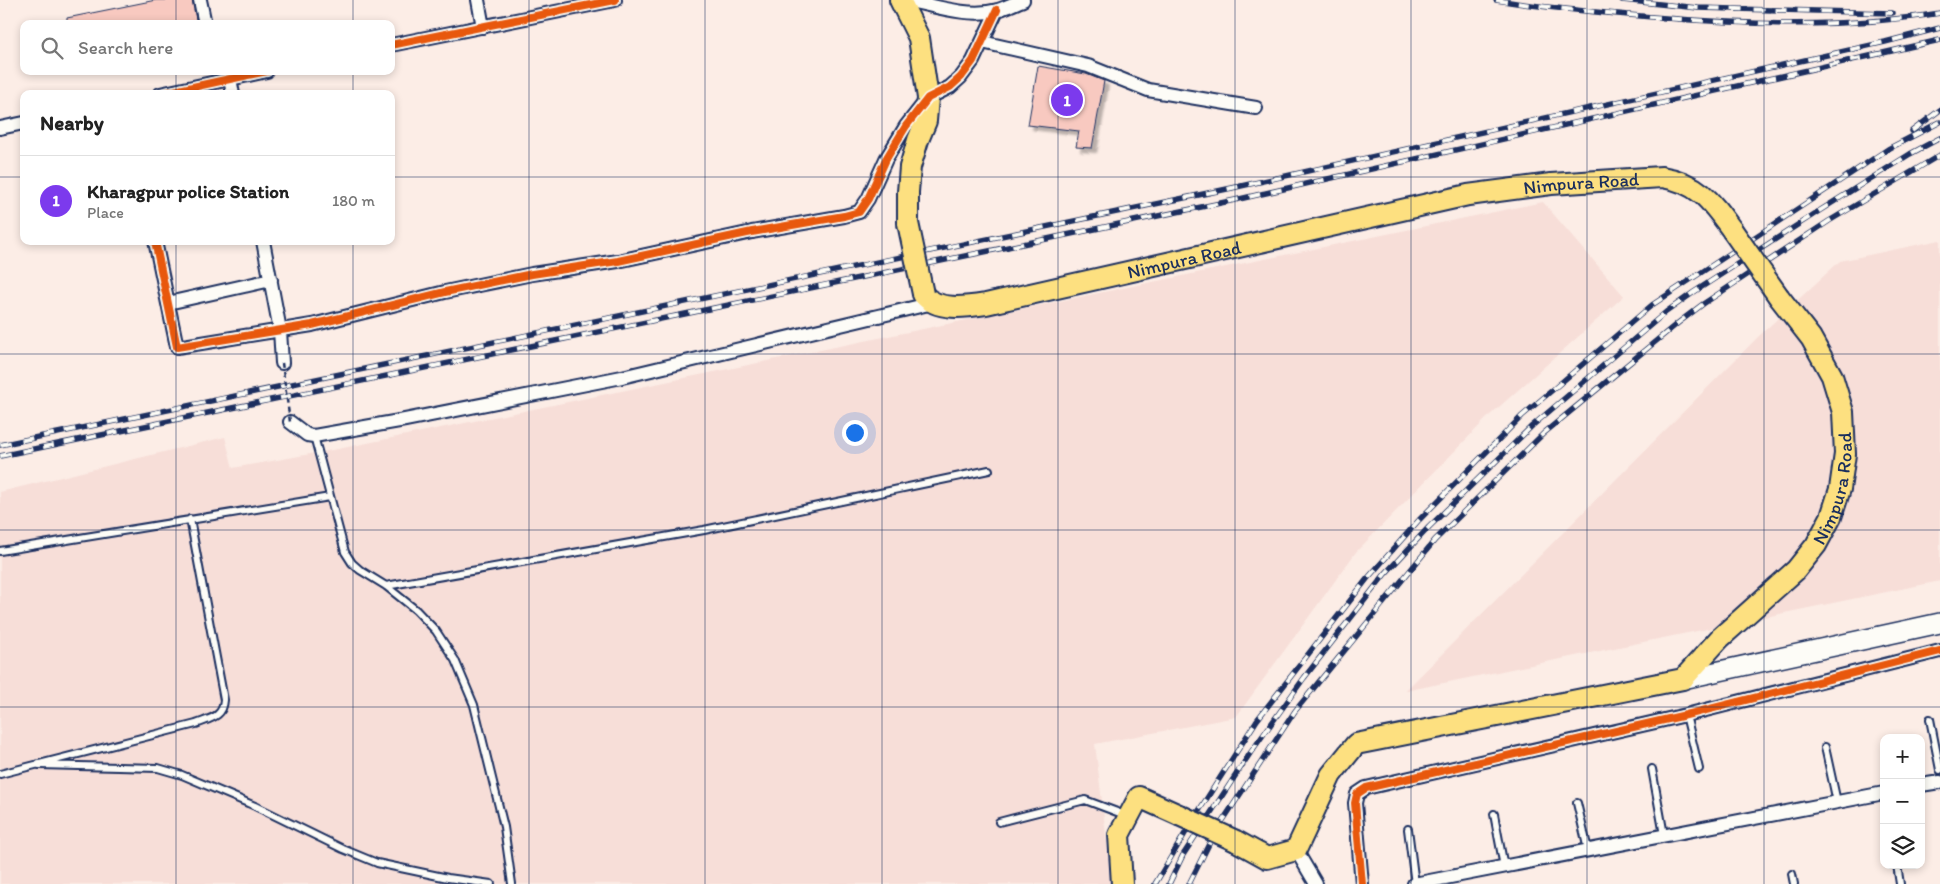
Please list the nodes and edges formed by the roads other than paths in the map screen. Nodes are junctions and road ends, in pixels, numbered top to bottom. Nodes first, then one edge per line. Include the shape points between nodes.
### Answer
1 (200, 0) edge
2 (478, 0) edge
3 (615, 0) edge
4 (900, 0) edge
5 (906, 0) edge
6 (1023, 0) edge
7 (997, 10) junction
8 (204, 20) edge
9 (483, 27) junction
10 (982, 42) junction
11 (395, 44) edge
12 (249, 75) edge
13 (215, 77) edge
14 (230, 79) junction
15 (173, 90) edge
16 (232, 90) edge
17 (928, 98) junction
18 (1256, 108) dead end
19 (20, 123) edge
20 (0, 128) edge
21 (156, 245) edge
22 (264, 245) edge
23 (271, 280) junction
24 (928, 299) junction
25 (168, 303) junction
26 (280, 330) junction
27 (282, 363) road end
28 (290, 422) road end
29 (314, 436) junction
30 (989, 470) dead end
31 (330, 497) junction
32 (190, 519) junction
33 (0, 551) edge
34 (386, 586) junction
35 (1940, 623) edge
36 (1940, 651) edge
37 (1683, 679) junction
38 (1686, 715) junction
39 (1930, 719) dead end
40 (1825, 747) dead end
41 (39, 765) junction
42 (1652, 769) dead end
43 (1699, 769) dead end
44 (1940, 770) edge
45 (0, 774) edge
46 (1940, 782) edge
47 (1925, 784) edge
48 (1880, 794) edge
49 (1837, 802) junction
50 (1577, 803) dead end
51 (1494, 814) dead end
52 (1129, 816) junction
53 (999, 822) dead end
54 (1408, 829) dead end
55 (1664, 835) junction
56 (1296, 850) junction
57 (1588, 850) junction
58 (1504, 867) junction
59 (1898, 869) edge
60 (1792, 874) dead end
61 (491, 884) edge
62 (512, 884) edge
63 (1122, 884) edge
64 (1316, 884) edge
65 (1362, 884) edge
66 (1414, 884) edge
67 (1794, 884) edge
68 (1900, 884) edge

1 - 8 street
2 - 9 street
3 - 9 street
4 - 17 main road via 919,38
5 - 7 street via 964,12
6 - 7 street
7 - 10 street
9 - 11 street
10 - 17 street via 961,77 950,88
10 - 18 street via 1088,66 1148,90
12 - 14 street
13 - 14 street
13 - 15 street
14 - 16 street
17 - 24 main road, bridge via 926,121 910,168 908,192 908,223
17 - 26 street via 886,159 859,212 618,261 532,274
19 - 20 street
21 - 25 street
22 - 23 street
23 - 25 street
23 - 26 street
24 - 29 street via 622,376
24 - 37 main road, Nimpura Road, bridge via 942,306 986,304 1468,195 1552,184 1662,177 1677,179 1700,191 1714,205 1811,338 1838,392 1843,412 1845,454 1840,489 1831,517 1816,545 1796,570 1720,638
25 - 26 street via 177,346
26 - 27 street
28 - 29 street via 307,435
29 - 31 lane
30 - 34 lane via 704,530
31 - 32 lane
31 - 34 lane via 345,552 352,563
32 - 33 lane
32 - 41 lane via 224,700 220,714 196,724
34 - 62 lane via 436,631 455,660 474,706 504,828
35 - 37 main road
36 - 38 street
37 - 56 main road via 1356,744 1331,775
38 - 43 lane
38 - 65 street via 1366,788 1357,794 1355,803
39 - 44 lane
40 - 49 lane
41 - 45 lane
41 - 61 lane via 158,768 255,806 377,863
42 - 55 lane
46 - 47 street
48 - 49 street
49 - 55 street
50 - 57 lane
51 - 58 lane
52 - 53 lane via 1085,800
52 - 56 main road, bridge via 1139,797 1267,858
52 - 63 main road via 1119,835
54 - 66 lane
55 - 57 street
56 - 64 street
57 - 58 street
58 - 66 street
59 - 68 lane
60 - 67 lane

